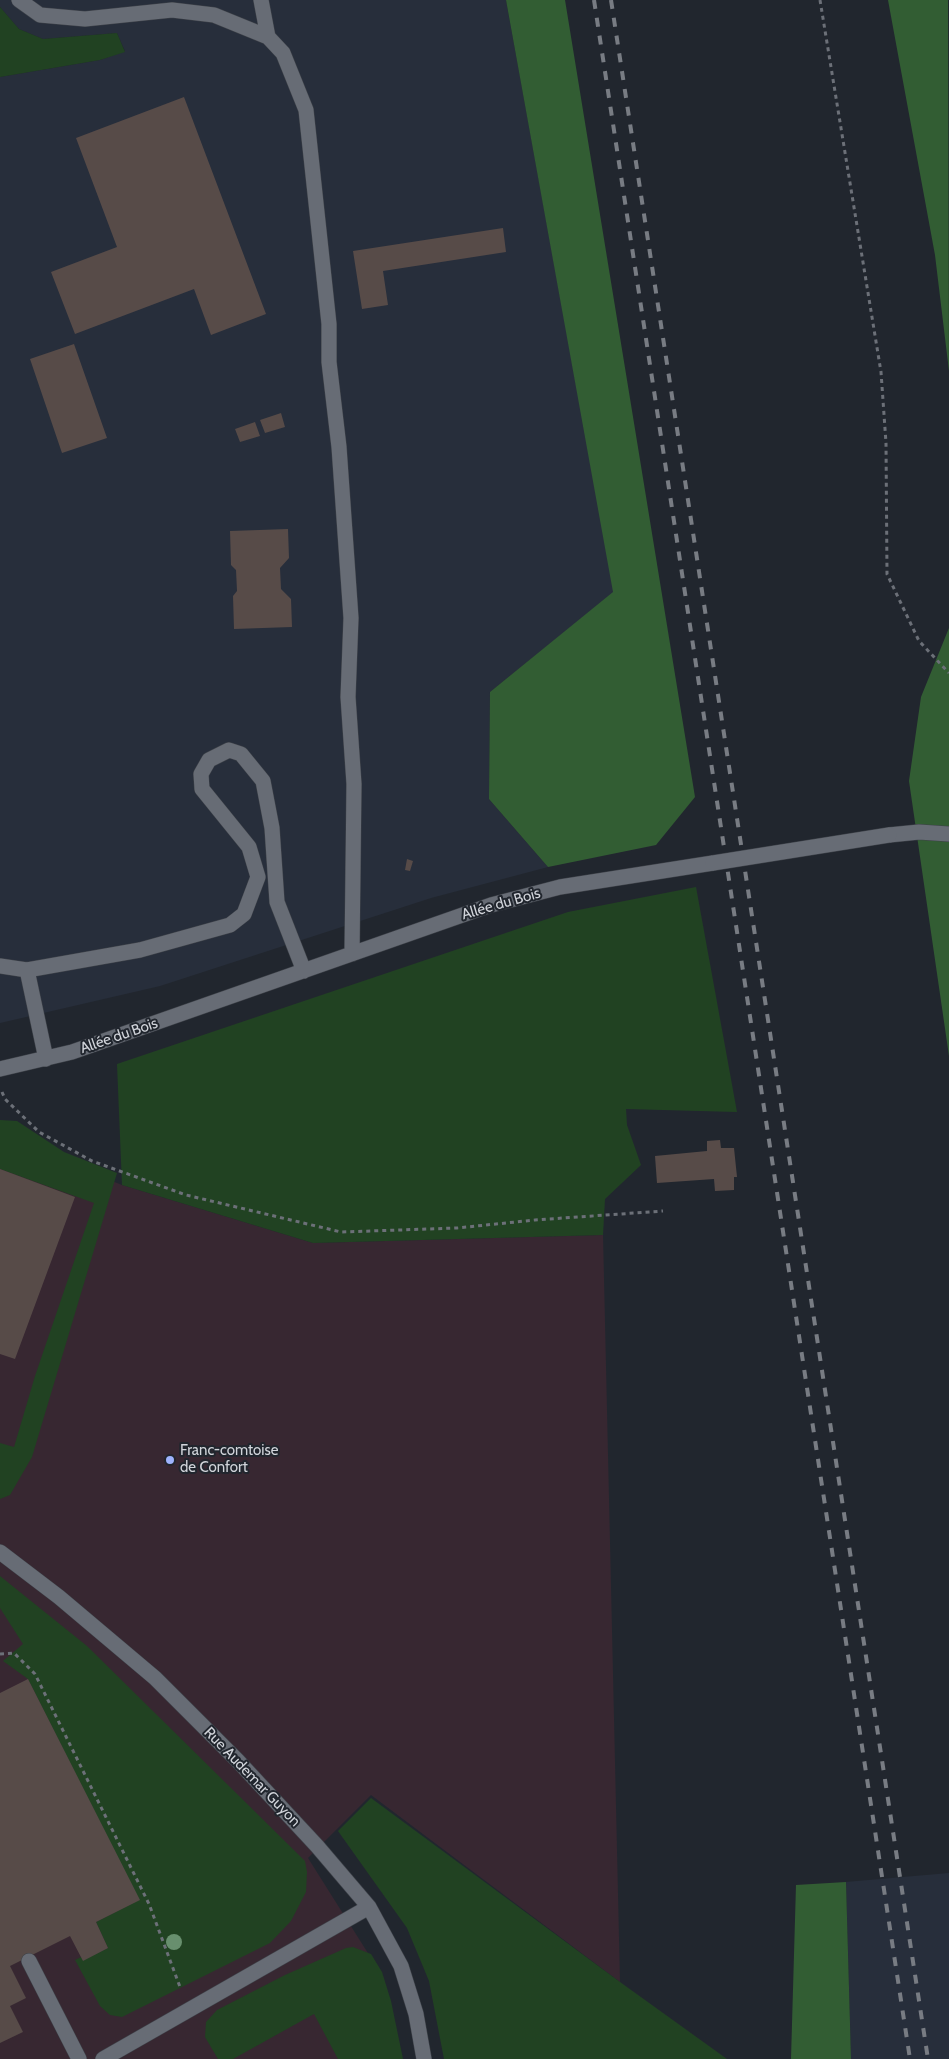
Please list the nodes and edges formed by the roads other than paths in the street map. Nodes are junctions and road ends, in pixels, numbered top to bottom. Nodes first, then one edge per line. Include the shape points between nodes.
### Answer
1 (18, 0) edge
2 (261, 0) edge
3 (268, 37) junction
4 (949, 834) edge
5 (352, 954) junction
6 (0, 966) edge
7 (28, 970) junction
8 (304, 971) junction
9 (46, 1058) junction
10 (0, 1069) edge
11 (0, 1552) edge
12 (369, 1907) junction
13 (29, 1961) dead end
14 (79, 2059) edge
15 (103, 2059) edge
16 (424, 2059) edge

1 - 3 street via 40,15 86,19 172,10 214,15
2 - 3 street
3 - 5 street via 283,53 306,110 328,324 351,618 348,696 354,784
4 - 5 street, Allée du Bois, bridge via 889,835 551,889 491,905
5 - 8 street, Allée du Bois
6 - 7 street
7 - 8 street via 140,950 230,925 244,914 258,877 249,847 202,789 201,774 208,760 228,750 241,754 262,781 272,828 276,902
7 - 9 street
8 - 9 street, Allée du Bois via 72,1052
9 - 10 street, Allée du Bois
11 - 12 street, Rue Audemar Guyon via 155,1678 290,1818
12 - 15 street
12 - 16 street, Rue Audemar Guyon via 401,1966 416,2014
13 - 14 street

